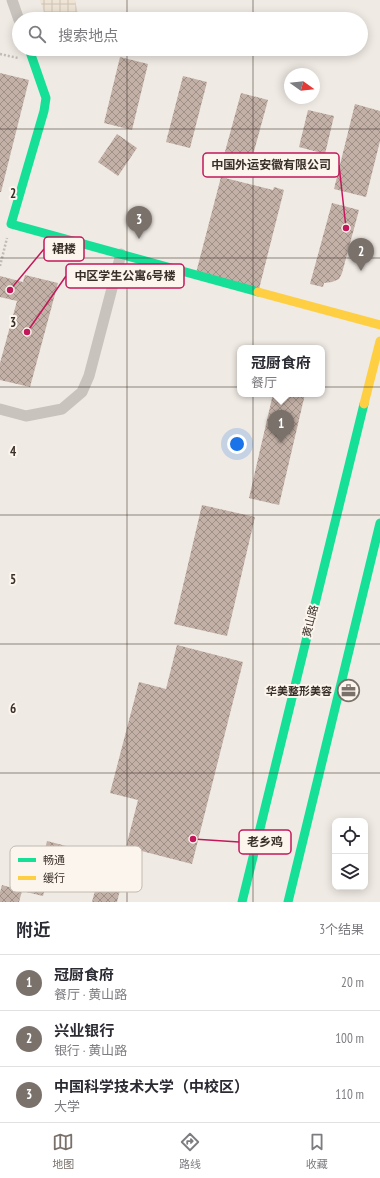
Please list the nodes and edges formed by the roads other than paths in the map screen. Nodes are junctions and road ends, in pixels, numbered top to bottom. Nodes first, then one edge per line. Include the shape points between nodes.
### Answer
1 (12, 0) edge
2 (16, 12) edge
3 (31, 56) edge
4 (121, 254) junction
5 (380, 325) edge
6 (380, 341) edge
7 (0, 409) edge
8 (380, 523) edge
9 (242, 902) edge
10 (288, 902) edge

1 - 2 street
3 - 4 main road via 46,98 11,224
4 - 5 main road
4 - 7 street via 89,376 82,392 62,409 26,416
6 - 9 main road, 黄山路
8 - 10 main road

